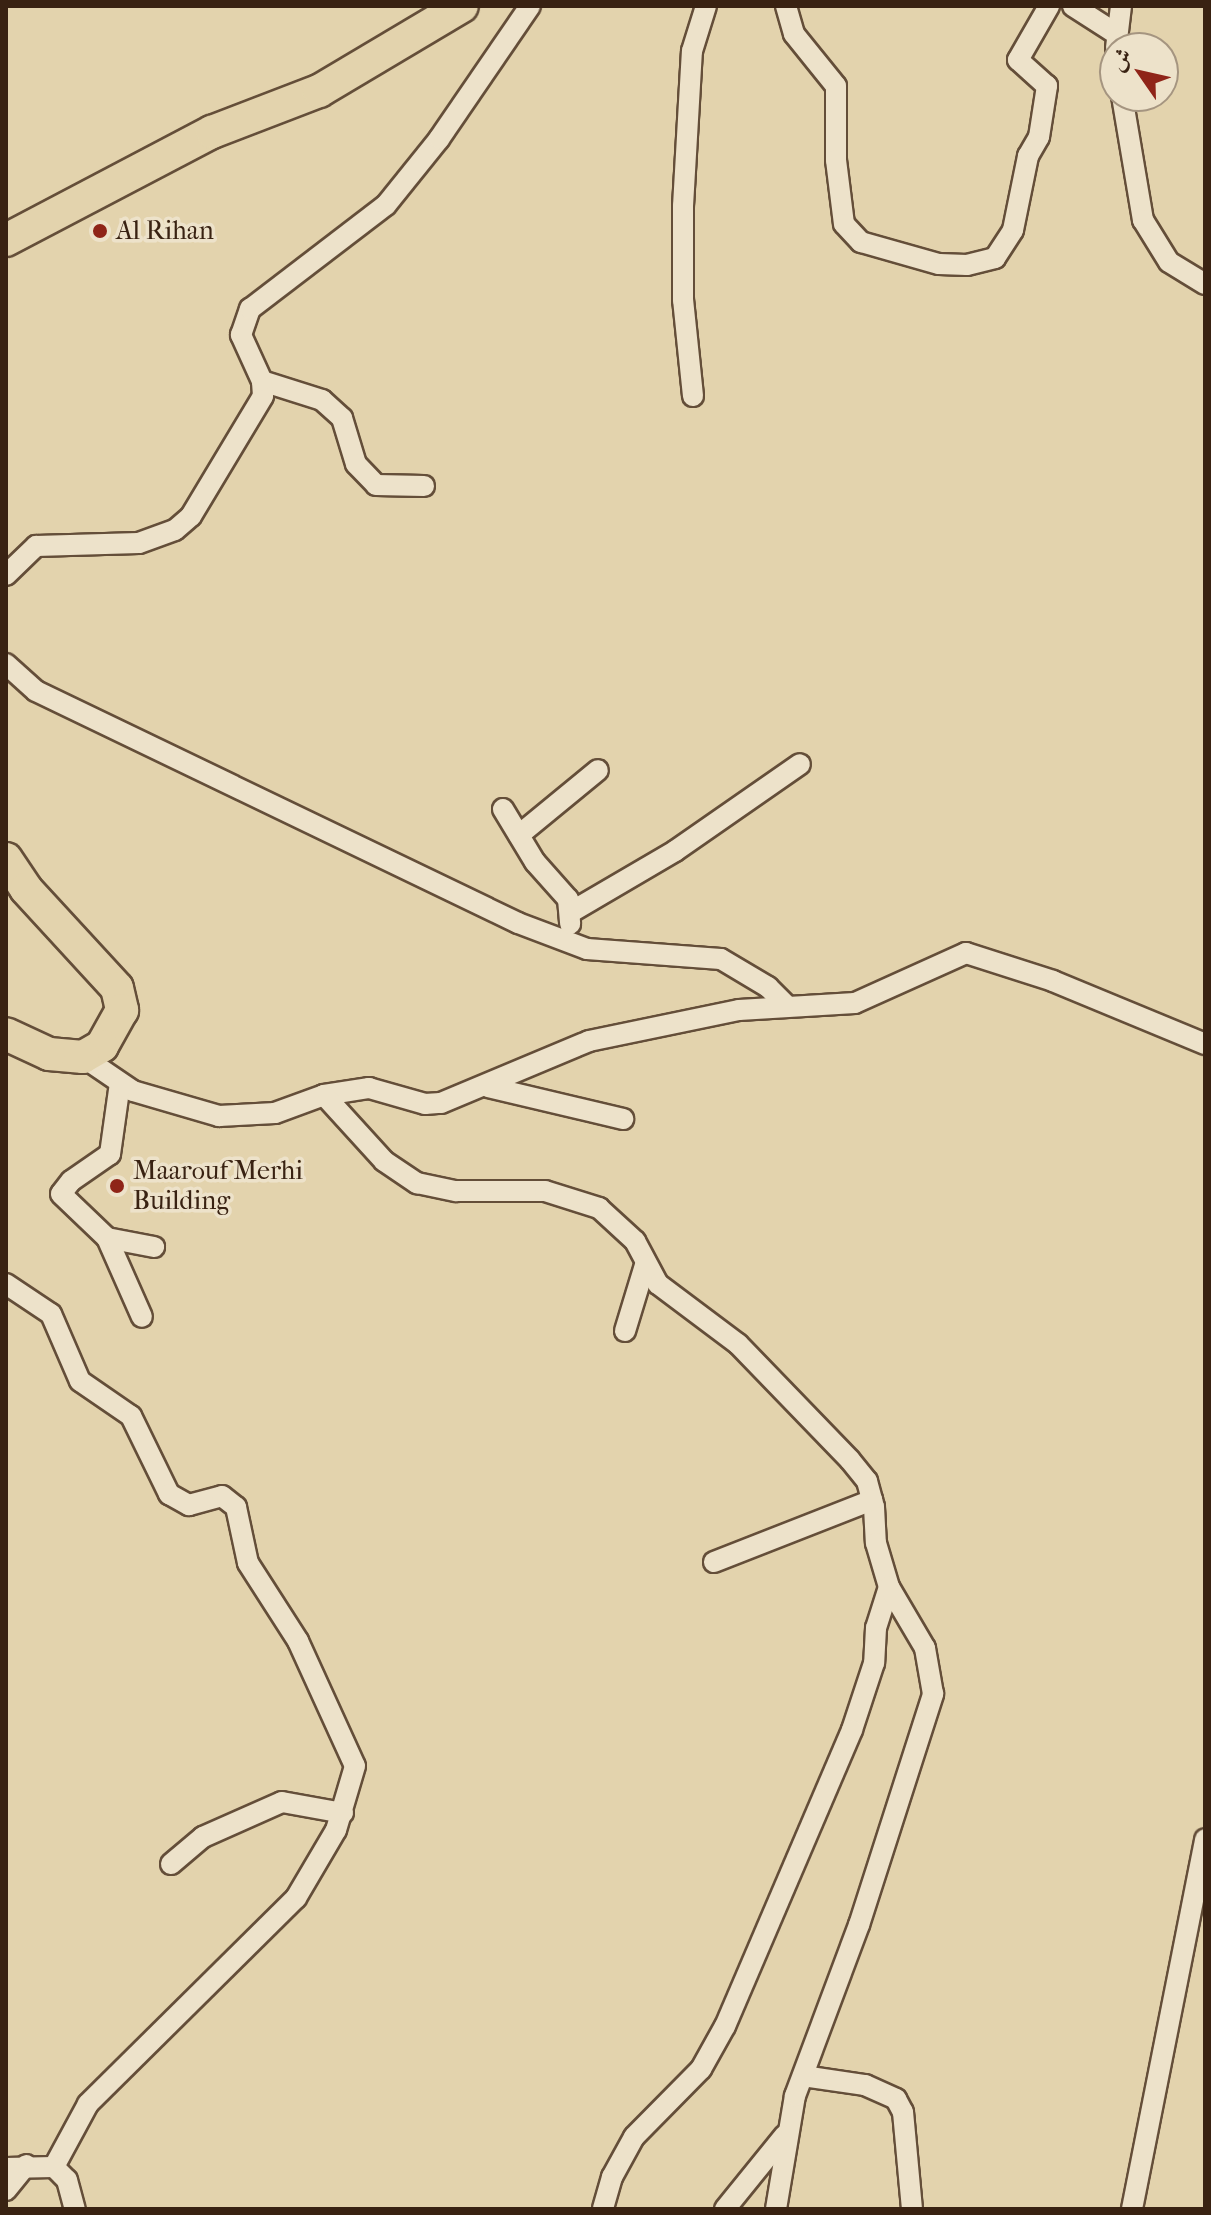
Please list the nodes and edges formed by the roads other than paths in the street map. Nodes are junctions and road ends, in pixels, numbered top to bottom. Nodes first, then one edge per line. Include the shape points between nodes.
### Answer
1 (462, 6) edge
2 (530, 6) edge
3 (705, 6) edge
4 (786, 6) edge
5 (1049, 6) edge
6 (1073, 6) edge
7 (1121, 6) edge
8 (1104, 32) edge
9 (1117, 32) edge
10 (1125, 112) edge
11 (6, 240) edge
12 (1205, 284) edge
13 (262, 381) junction
14 (693, 396) dead end
15 (424, 486) dead end
16 (6, 575) edge
17 (6, 664) edge
18 (800, 764) dead end
19 (598, 770) dead end
20 (503, 809) dead end
21 (519, 835) junction
22 (6, 859) edge
23 (571, 912) junction
24 (562, 938) junction
25 (788, 1007) junction
26 (6, 1034) edge
27 (1205, 1044) edge
28 (83, 1057) junction
29 (120, 1083) junction
30 (488, 1087) junction
31 (324, 1095) junction
32 (623, 1119) dead end
33 (107, 1238) junction
34 (154, 1247) dead end
35 (645, 1265) junction
36 (6, 1284) edge
37 (142, 1317) dead end
38 (625, 1331) dead end
39 (872, 1500) junction
40 (714, 1562) dead end
41 (889, 1587) junction
42 (343, 1813) junction
43 (1205, 1839) edge
44 (171, 1864) dead end
45 (803, 2076) junction
46 (787, 2132) junction
47 (16, 2167) edge
48 (54, 2167) junction
49 (6, 2190) edge
50 (75, 2209) edge
51 (603, 2209) edge
52 (725, 2209) edge
53 (776, 2209) edge
54 (912, 2209) edge
55 (1132, 2209) edge

1 - 11 main road via 319,91 212,132
2 - 13 street via 439,139 386,205 250,309 241,335
3 - 14 street via 692,51 683,206 683,300
4 - 5 street via 794,34 836,86 836,160 844,224 861,242 939,264 967,265 995,258 1013,230 1047,86 1018,60
6 - 8 street
7 - 9 street
10 - 12 street via 1143,220 1169,262
13 - 15 street via 322,400 342,418 356,464 376,485
13 - 16 street via 257,411 206,499 175,530 139,543 36,546
17 - 24 street via 36,691 171,758 518,923
18 - 23 street via 675,851
19 - 21 street
20 - 21 street
21 - 23 street via 568,899
22 - 28 main road via 117,988 122,1010 116,1027 102,1046
23 - 24 street
24 - 25 street via 587,949 721,959 757,979
25 - 27 street via 855,1003 966,953 1053,981
25 - 30 street via 687,1018 589,1041
26 - 28 main road via 49,1054
28 - 29 street
29 - 31 street via 161,1102 219,1116 275,1113
29 - 33 street via 110,1154 61,1194
30 - 31 street via 425,1104 369,1088
30 - 32 street
31 - 35 street via 384,1161 417,1183 456,1191 524,1189 577,1198 622,1226
33 - 34 street
33 - 37 street
35 - 38 street
35 - 39 street via 673,1298 761,1367 850,1460 867,1481
36 - 42 street via 51,1314 80,1381 131,1416 169,1494 189,1505 222,1496 236,1507 248,1563 298,1641 351,1749 353,1786
39 - 40 street
39 - 41 street via 876,1543
41 - 45 street via 925,1648 933,1694 859,1925
41 - 51 street via 862,1704 739,1995 701,2069 634,2137 612,2177
42 - 44 street via 282,1802 203,1837
42 - 48 street via 296,1898 88,2104
43 - 55 street
45 - 46 street
45 - 54 street via 865,2085 896,2099 903,2112
46 - 52 street
46 - 53 street
47 - 48 street
47 - 49 street
48 - 50 street via 67,2180

